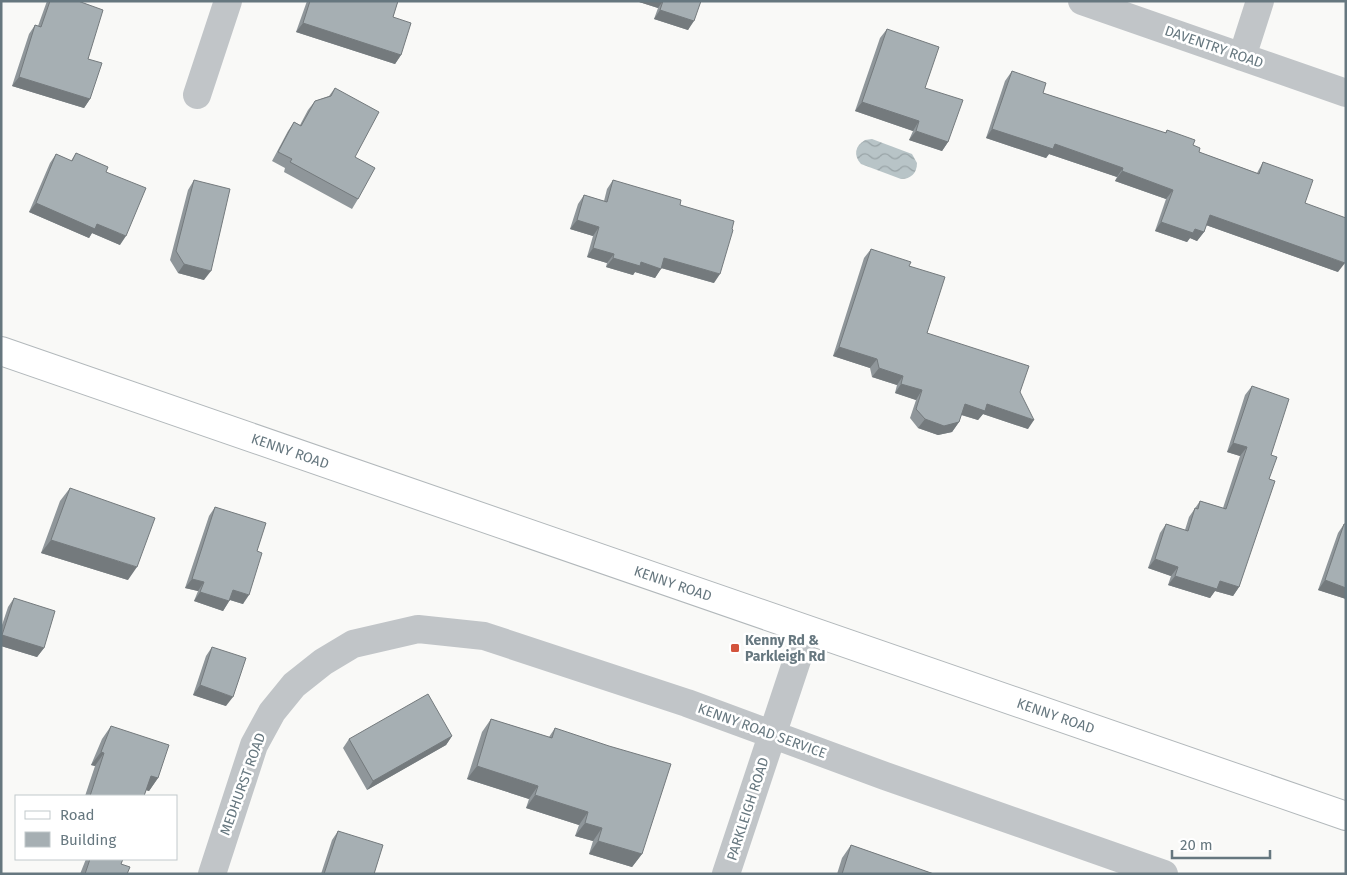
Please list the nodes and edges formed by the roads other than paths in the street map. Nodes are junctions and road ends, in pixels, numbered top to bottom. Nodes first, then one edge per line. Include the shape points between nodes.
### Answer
1 (228, 1) edge
2 (1082, 1) edge
3 (1260, 1) edge
4 (1242, 57) junction
5 (1346, 93) edge
6 (196, 95) dead end
7 (1, 351) edge
8 (807, 630) junction
9 (353, 644) joint
10 (771, 734) junction
11 (1346, 816) edge
12 (212, 874) edge
13 (726, 874) edge
14 (1164, 874) edge

1 - 6 street
2 - 4 street, DAVENTRY ROAD
3 - 4 street
4 - 5 street, DAVENTRY ROAD
7 - 8 main road, KENNY ROAD
8 - 10 street, PARKLEIGH ROAD
8 - 11 main road, KENNY ROAD
9 - 10 street, KENNY ROAD SERVICE via 418,629 484,636
9 - 12 street, MEDHURST ROAD via 294,685 272,712 254,745
10 - 13 street, PARKLEIGH ROAD
10 - 14 street, KENNY ROAD SERVICE

